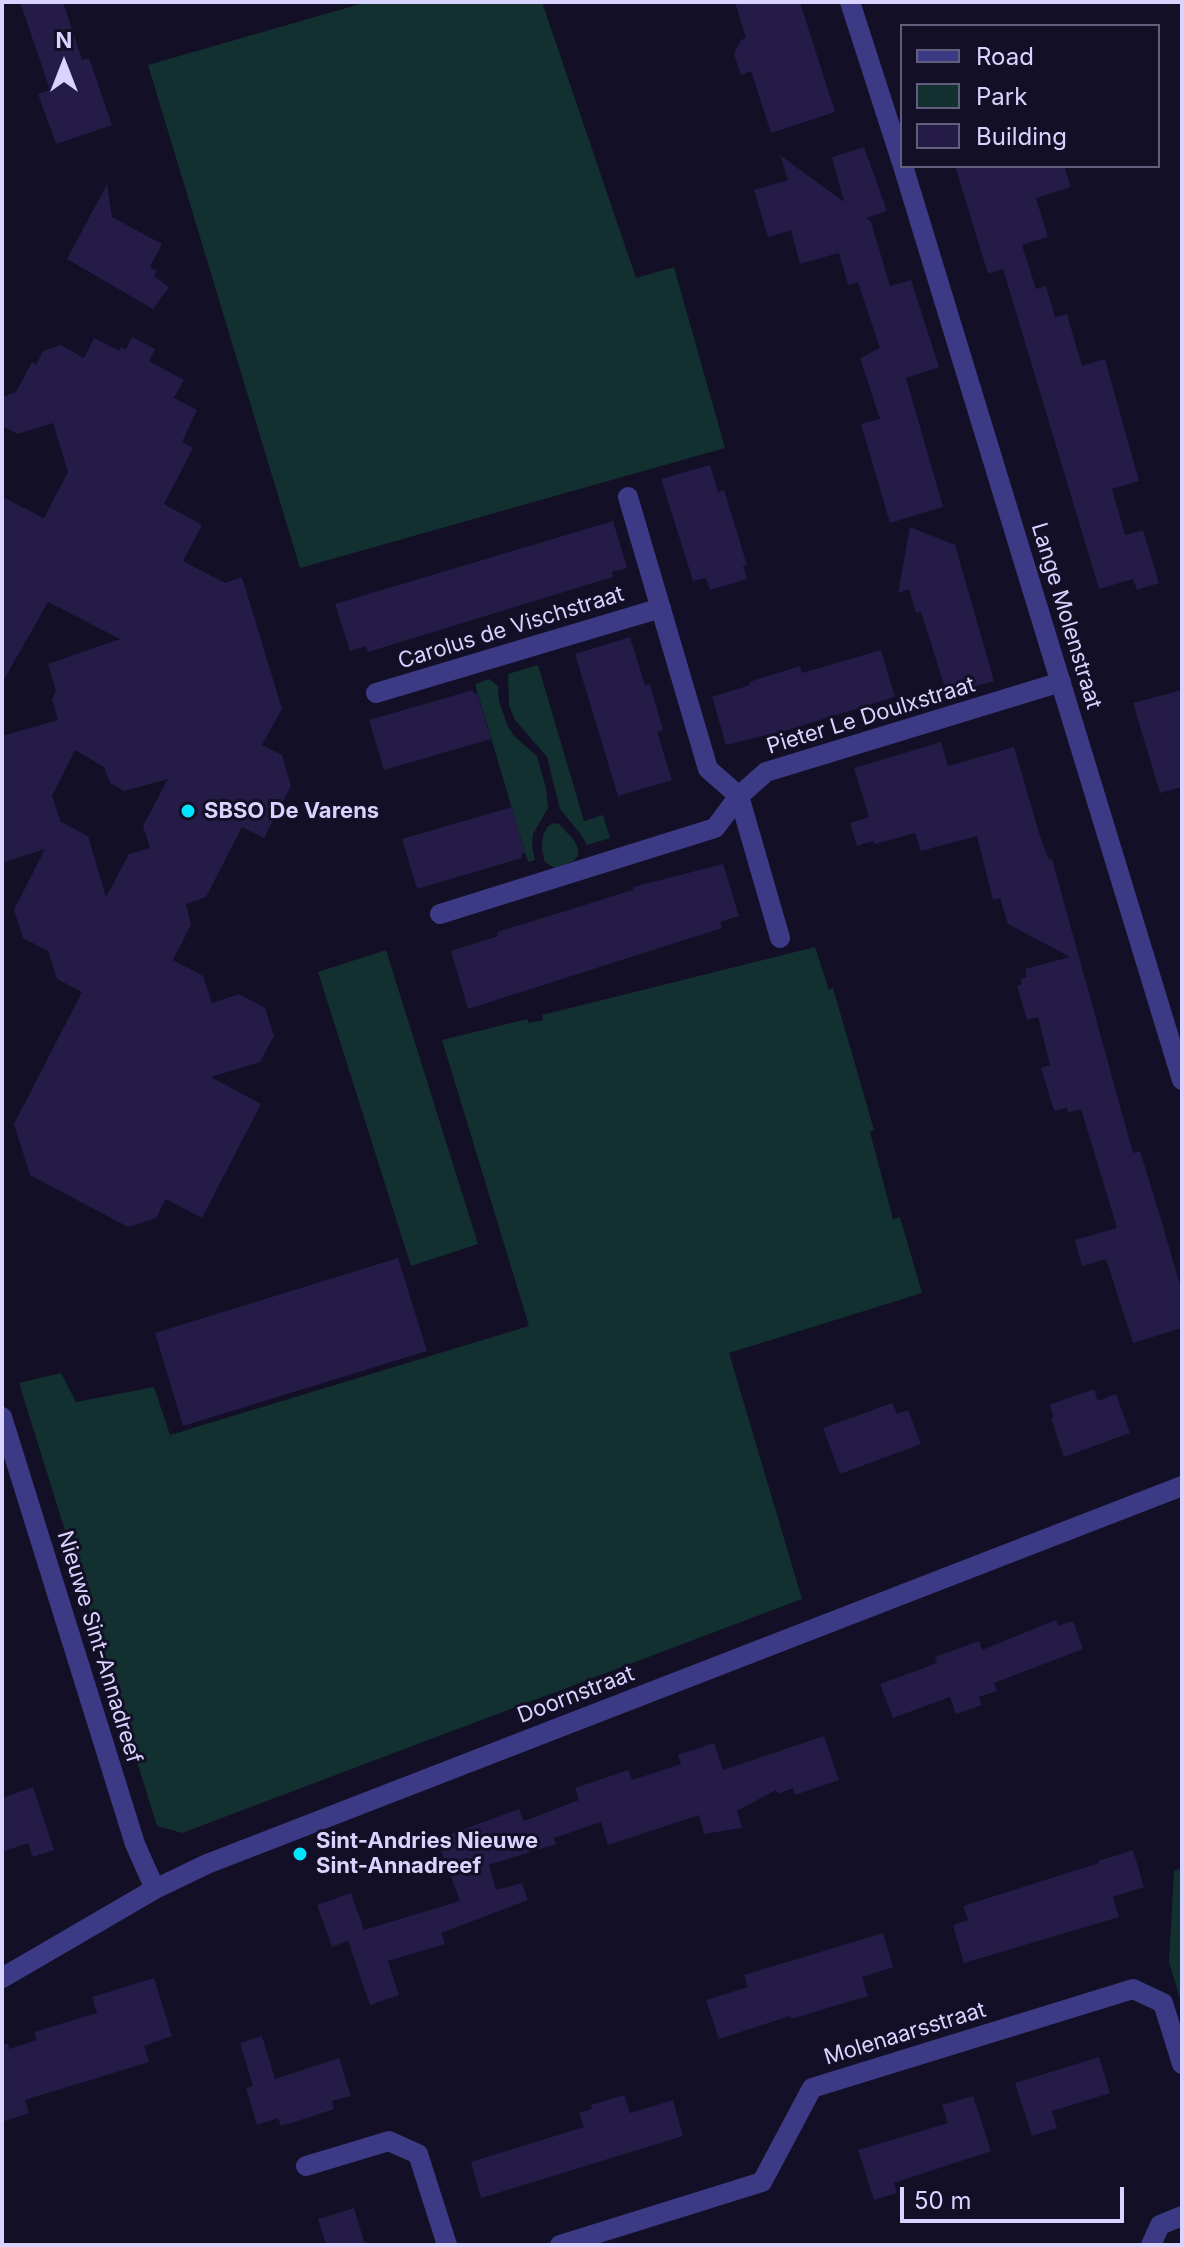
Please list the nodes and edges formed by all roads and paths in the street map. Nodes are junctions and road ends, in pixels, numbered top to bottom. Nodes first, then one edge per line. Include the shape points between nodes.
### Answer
1 (850, 2) edge
2 (900, 159) edge
3 (903, 168) edge
4 (628, 497) dead end
5 (661, 608) junction
6 (1061, 682) junction
7 (376, 693) dead end
8 (739, 796) junction
9 (440, 914) dead end
10 (780, 938) dead end
11 (1182, 1080) edge
12 (2, 1417) edge
13 (1182, 1486) edge
14 (155, 1889) junction
15 (2, 1978) edge
16 (1182, 2064) edge
17 (306, 2166) dead end
18 (1182, 2216) edge
19 (447, 2245) edge
20 (560, 2245) edge
21 (1151, 2245) edge

1 - 2 street, Lange Molenstraat
3 - 6 street, Lange Molenstraat
4 - 5 street, Carolus de Vischstraat
5 - 7 street, Carolus de Vischstraat
5 - 8 street, Carolus de Vischstraat via 708,769
6 - 8 street, Pieter Le Doulxstraat via 766,772
6 - 11 street, Lange Molenstraat
8 - 9 street, Pieter Le Doulxstraat via 715,828
8 - 10 street
12 - 14 street, Nieuwe Sint-Annadreef via 135,1844
13 - 14 street, Doornstraat via 207,1864
14 - 15 street, Doornstraat
16 - 20 street, Molenaarsstraat via 1163,2003 1133,1989 812,2088 762,2182
17 - 19 street via 389,2141 418,2154
18 - 21 street via 1160,2225

